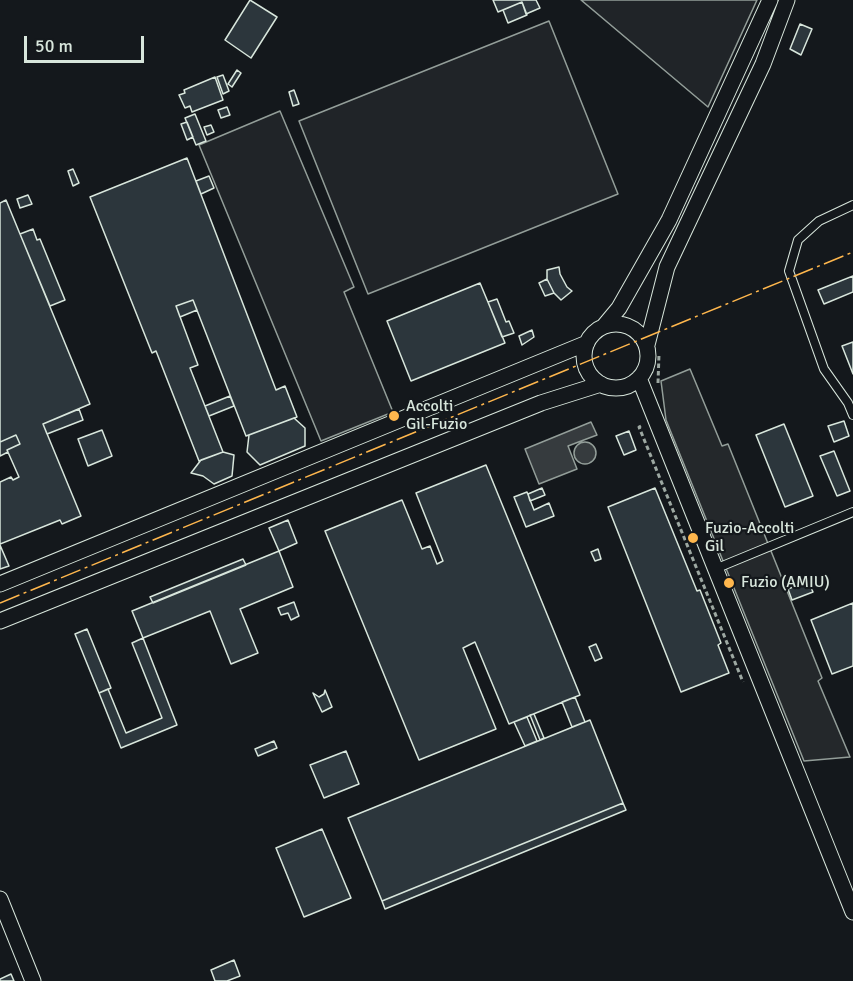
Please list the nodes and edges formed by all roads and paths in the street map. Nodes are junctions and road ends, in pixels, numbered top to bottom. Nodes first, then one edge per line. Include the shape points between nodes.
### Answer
1 (770, 0) edge
2 (788, 0) edge
3 (853, 206) edge
4 (604, 326) junction
5 (587, 343) junction
6 (647, 345) junction
7 (639, 378) junction
8 (601, 384) junction
9 (853, 415) edge
10 (639, 427) dead end
11 (853, 512) edge
12 (715, 569) junction
13 (0, 584) edge
14 (0, 621) edge
15 (744, 686) dead end
16 (0, 899) edge
17 (853, 912) edge
18 (33, 981) edge

1 - 4 street via 669,220 619,308
2 - 6 street via 763,64 667,267
3 - 9 lane via 819,222 798,240 789,271 825,369
4 - 5 street
4 - 6 street via 625,325 642,336
5 - 8 street via 585,362
5 - 13 street
6 - 7 street via 648,363
7 - 8 street via 621,387
7 - 12 street
8 - 14 street via 542,404
10 - 15 path
11 - 12 lane
12 - 17 street
16 - 18 street

